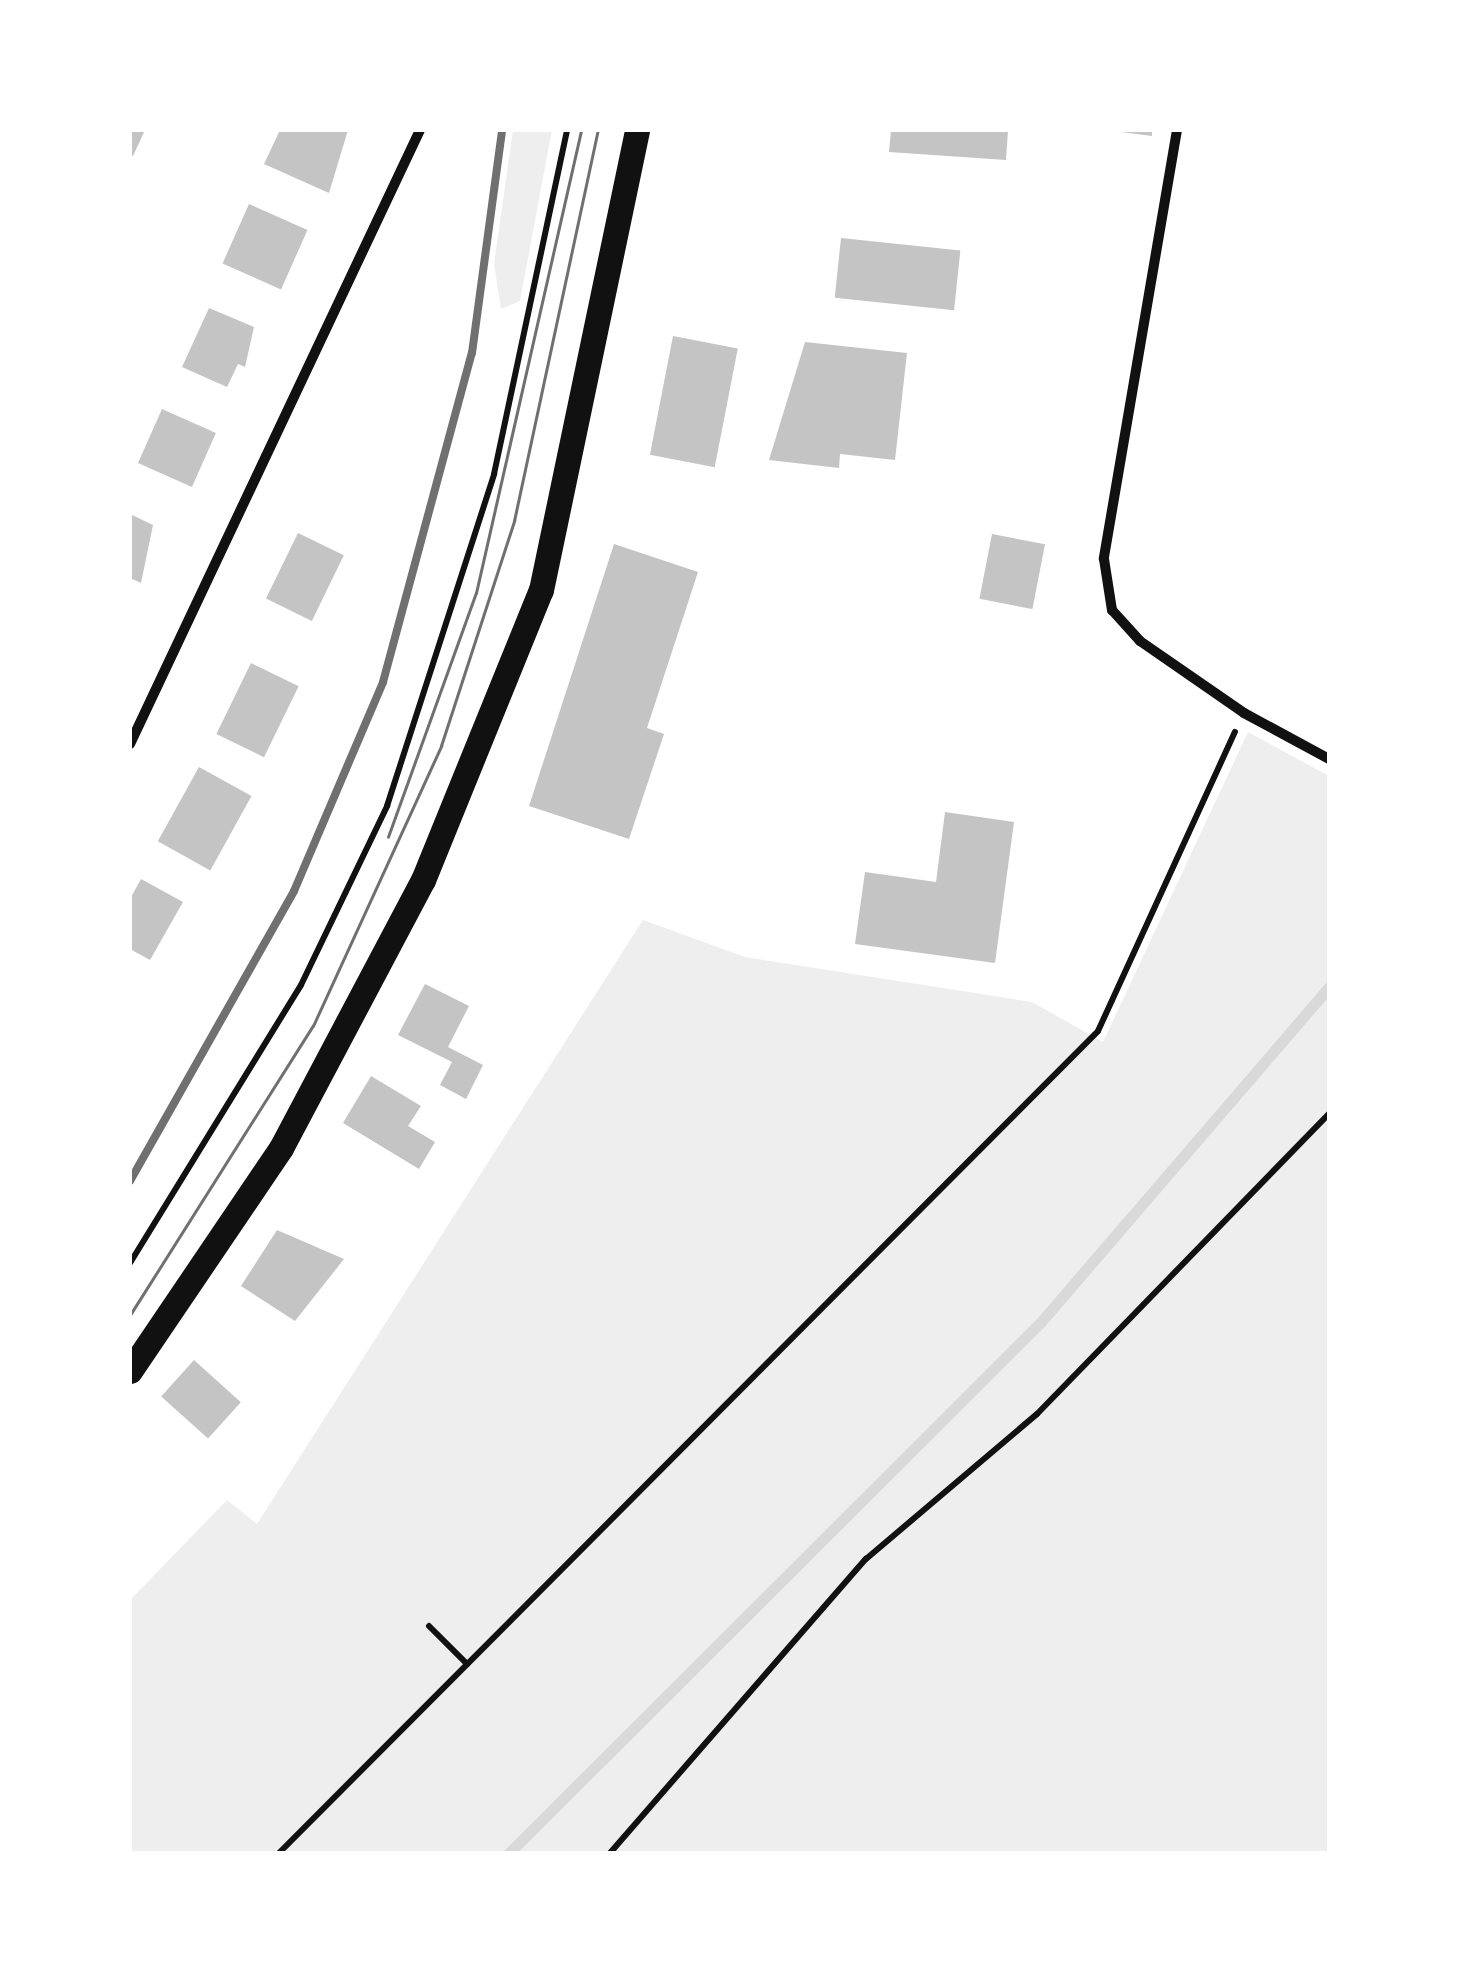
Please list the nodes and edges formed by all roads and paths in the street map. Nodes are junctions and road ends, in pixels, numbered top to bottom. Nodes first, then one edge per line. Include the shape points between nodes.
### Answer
1 (420, 130) edge
2 (567, 130) edge
3 (637, 130) edge
4 (1177, 130) edge
5 (1244, 713) junction
6 (130, 744) edge
7 (1329, 759) edge
8 (1329, 1114) edge
9 (130, 1262) edge
10 (130, 1372) edge
11 (429, 1626) dead end
12 (467, 1664) junction
13 (280, 1853) edge
14 (610, 1853) edge

1 - 6 street
2 - 9 path via 473,551 387,806 284,1017
3 - 10 main road via 541,590 430,862 354,1024
4 - 5 street via 1104,559 1121,620
5 - 7 street
5 - 12 path via 1098,1030
8 - 14 path via 1037,1414 866,1559
11 - 12 path
12 - 13 path

